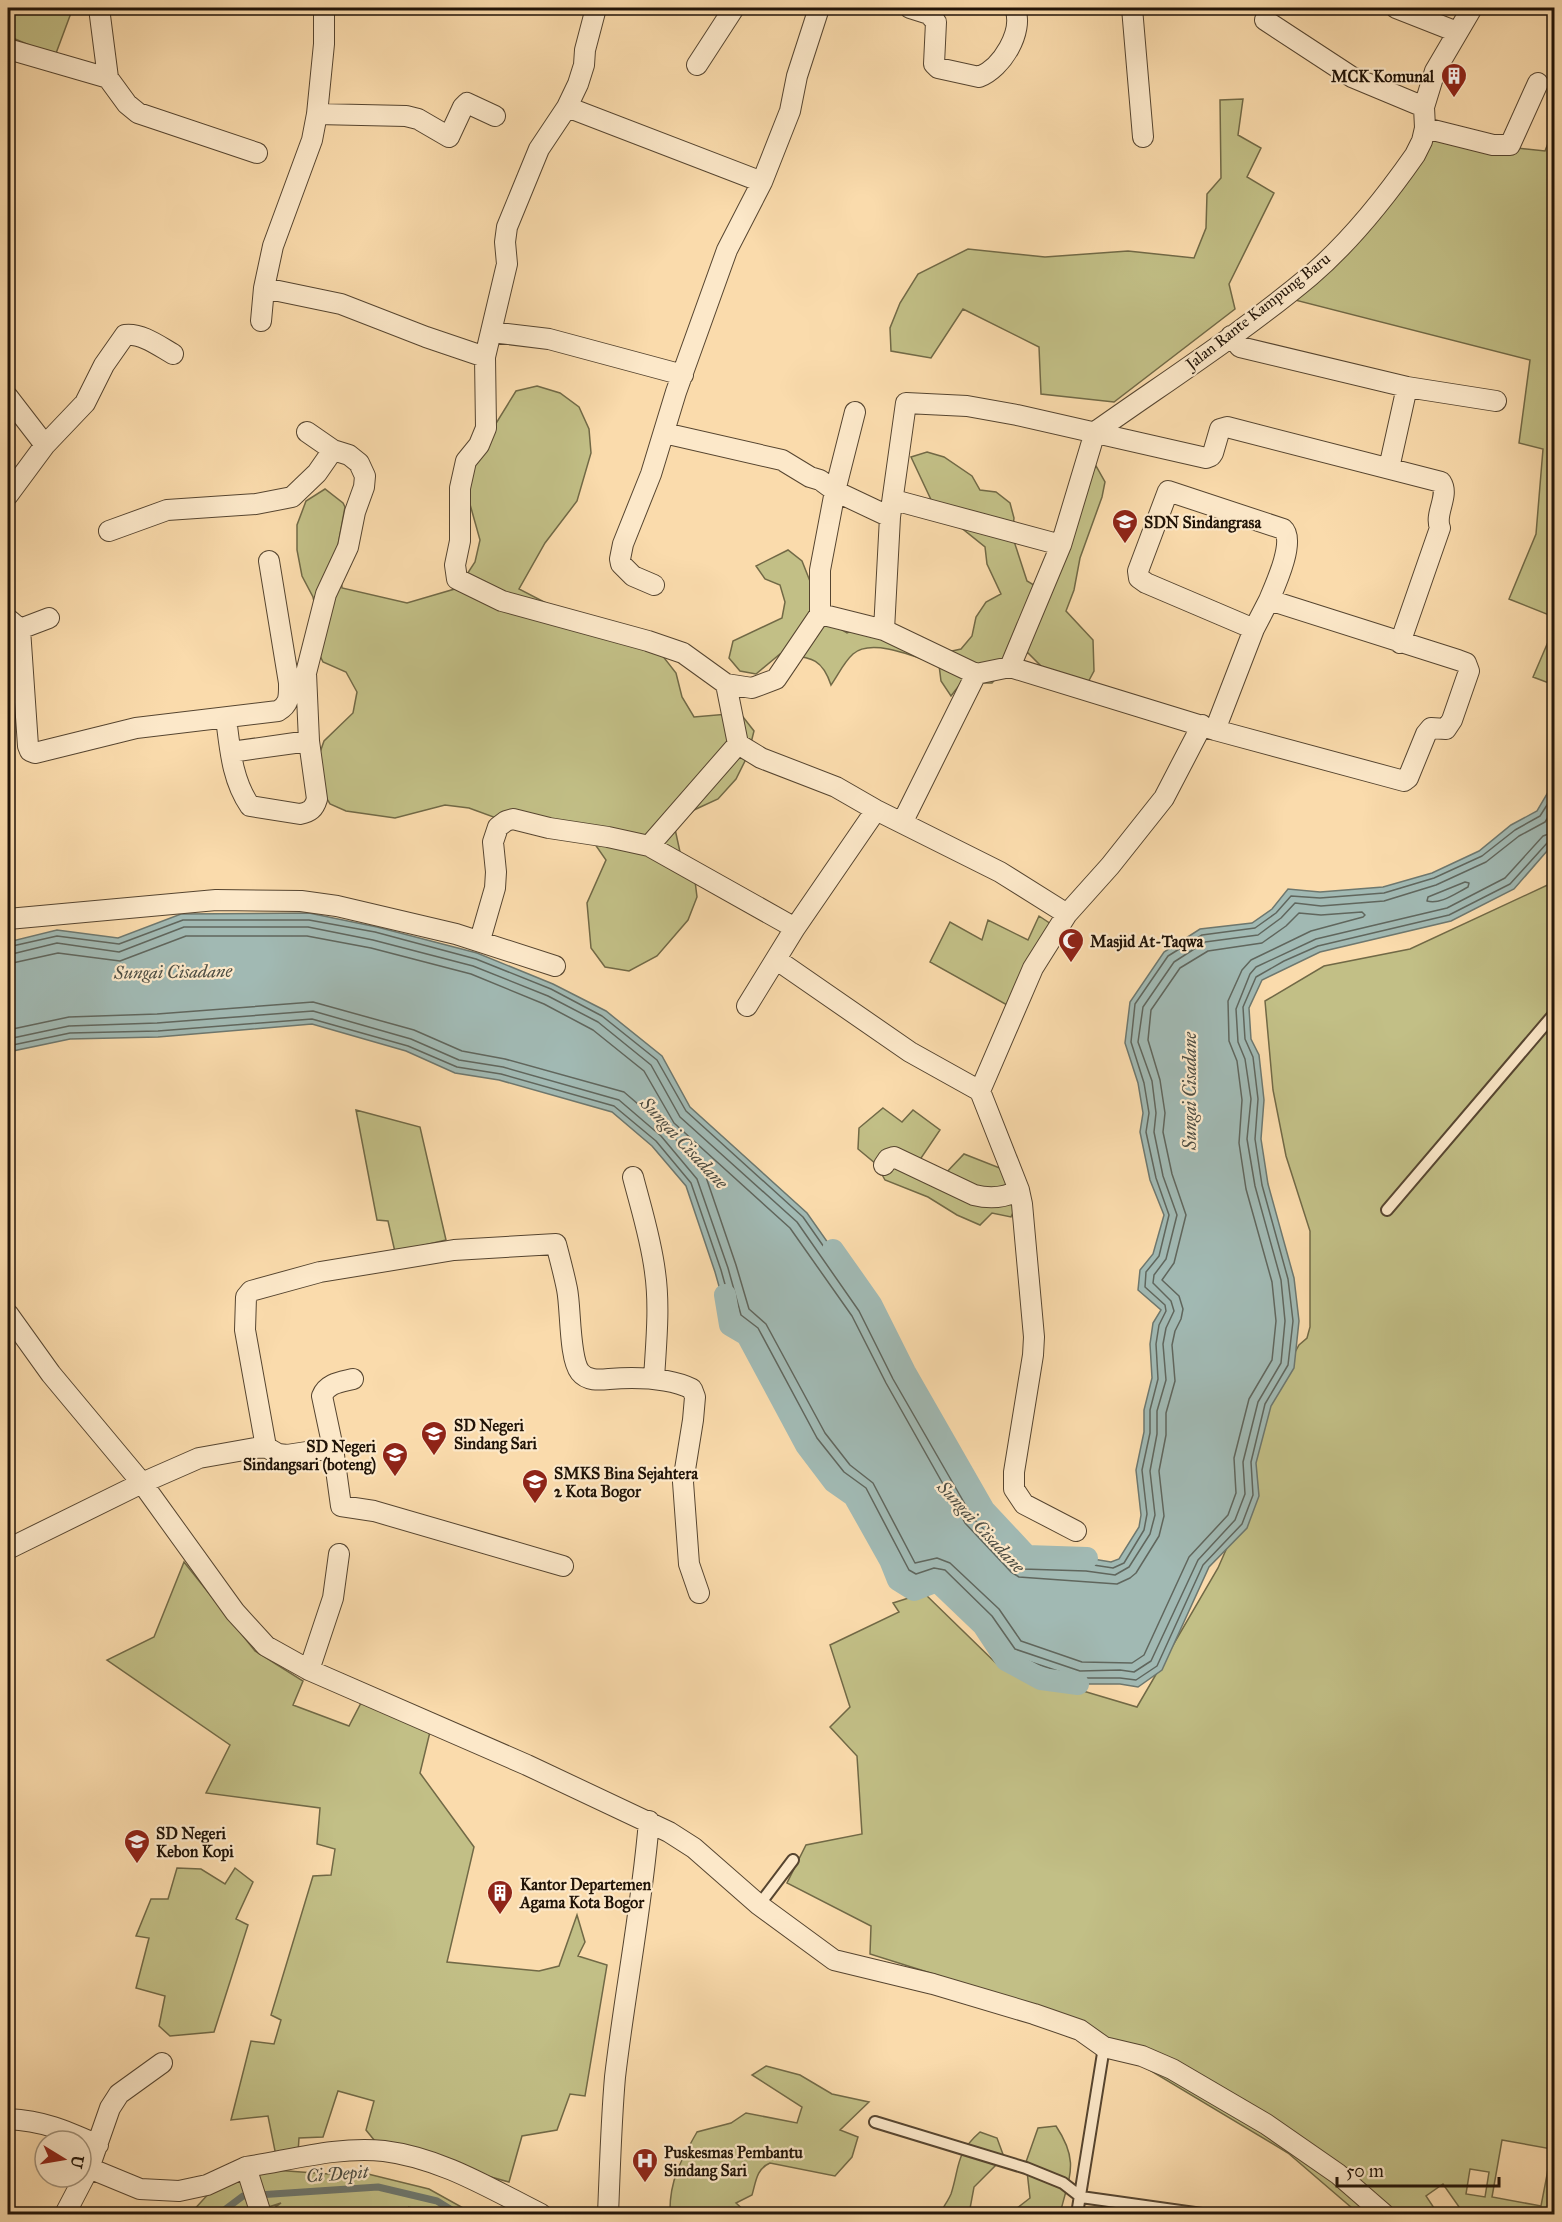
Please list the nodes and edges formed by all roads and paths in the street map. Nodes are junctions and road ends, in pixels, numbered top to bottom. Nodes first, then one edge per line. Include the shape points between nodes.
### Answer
1 (99, 8) edge
2 (324, 8) edge
3 (596, 8) edge
4 (734, 8) edge
5 (819, 8) edge
6 (910, 8) edge
7 (1016, 8) edge
8 (1132, 8) edge
9 (1396, 8) edge
10 (1472, 8) edge
11 (1265, 21) dead end
12 (1456, 32) junction
13 (8, 49) edge
14 (697, 65) dead end
15 (108, 78) junction
16 (1538, 83) dead end
17 (567, 106) junction
18 (1424, 107) junction
19 (317, 114) junction
20 (495, 116) dead end
21 (1425, 128) junction
22 (1143, 137) dead end
23 (257, 153) dead end
24 (762, 182) junction
25 (264, 288) junction
26 (261, 321) dead end
27 (491, 332) junction
28 (1231, 336) junction
29 (173, 354) dead end
30 (485, 357) junction
31 (683, 375) junction
32 (1407, 387) junction
33 (8, 397) edge
34 (1496, 401) dead end
35 (855, 412) dead end
36 (307, 432) dead end
37 (1095, 432) junction
38 (664, 433) junction
39 (45, 445) junction
40 (333, 450) junction
41 (1389, 468) junction
42 (835, 491) junction
43 (8, 495) edge
44 (892, 508) junction
45 (109, 531) dead end
46 (1061, 545) junction
47 (269, 561) dead end
48 (654, 585) dead end
49 (1269, 600) junction
50 (820, 614) junction
51 (49, 618) dead end
52 (14, 624) edge
53 (1254, 629) junction
54 (884, 630) junction
55 (1400, 643) junction
56 (1010, 667) junction
57 (976, 674) junction
58 (726, 684) junction
59 (226, 718) junction
60 (1208, 727) junction
61 (309, 741) junction
62 (738, 744) junction
63 (231, 752) junction
64 (876, 810) junction
65 (902, 823) junction
66 (649, 846) junction
67 (1067, 914) junction
68 (8, 919) edge
69 (795, 928) junction
70 (480, 940) junction
71 (777, 960) junction
72 (555, 966) dead end
73 (747, 1006) dead end
74 (1554, 1014) edge
75 (980, 1091) junction
76 (884, 1165) dead end
77 (633, 1176) dead end
78 (1019, 1190) junction
79 (1387, 1210) dead end
80 (8, 1314) edge
81 (353, 1379) dead end
82 (654, 1379) junction
83 (266, 1447) junction
84 (333, 1448) junction
85 (142, 1483) junction
86 (1076, 1531) dead end
87 (8, 1549) edge
88 (339, 1554) dead end
89 (563, 1566) dead end
90 (699, 1593) dead end
91 (309, 1670) junction
92 (649, 1821) junction
93 (793, 1860) dead end
94 (759, 1905) junction
95 (1104, 2047) junction
96 (162, 2063) dead end
97 (8, 2119) edge
98 (875, 2122) dead end
99 (98, 2145) junction
100 (93, 2158) edge
101 (93, 2170) edge
102 (248, 2175) junction
103 (78, 2189) edge
104 (1081, 2197) junction
105 (259, 2209) edge
106 (65, 2214) edge
107 (541, 2214) edge
108 (608, 2214) edge
109 (1077, 2214) edge
110 (1202, 2214) edge
111 (1384, 2214) edge

1 - 15 street
2 - 19 street
3 - 17 street via 584,65
4 - 14 street
5 - 24 street via 790,111
6 - 7 street via 929,14 936,22 934,64 938,68 979,77 995,68 1013,42
8 - 22 street
9 - 12 street
10 - 12 street, Jalan Rante Kampung Baru
11 - 18 street via 1352,77
12 - 18 street, Jalan Rante Kampung Baru via 1435,71
13 - 15 street
15 - 23 street via 138,113
16 - 21 street via 1510,146
17 - 24 street
17 - 27 street via 540,149 507,227 507,264
18 - 21 street, Jalan Rante Kampung Baru
19 - 20 street via 406,116 449,137 467,103
19 - 25 street via 309,150 273,246
21 - 28 street, Jalan Rante Kampung Baru via 1415,155 1347,240 1310,275
24 - 31 street via 727,250
25 - 26 street
25 - 30 street via 341,304
27 - 30 street
27 - 31 street via 549,339
28 - 32 street via 1240,347
28 - 37 street, Jalan Rante Kampung Baru
29 - 39 street via 150,340 125,335 85,403
30 - 58 street via 486,428 462,474 457,579 502,601 683,653
31 - 38 street
32 - 34 street
32 - 41 street
33 - 39 street
35 - 42 street
36 - 40 street
37 - 41 street via 1206,458 1213,453 1220,429 1227,427
37 - 44 street via 967,406 906,403
37 - 46 street
38 - 42 street via 782,460
38 - 48 street via 620,559 629,573
39 - 43 street
40 - 45 street via 317,473 292,497 255,504 167,510
40 - 61 street via 359,463 365,476 348,547 326,594 306,674
41 - 55 street via 1441,482 1445,491 1437,521 1440,528
42 - 44 street
42 - 50 street via 820,570
44 - 46 street
44 - 54 street
46 - 56 street
47 - 59 street via 289,699 278,711
49 - 53 street
49 - 53 street via 1282,565 1287,532 1168,491 1138,571 1140,578
49 - 55 street
50 - 54 street
50 - 58 street via 776,679 752,688
51 - 52 street
52 - 59 street via 30,751 35,753 135,728
53 - 60 street
54 - 57 street
55 - 60 street via 1466,663 1469,671 1452,720 1446,729 1431,728 1426,734 1404,781
56 - 57 street
56 - 60 street
57 - 65 street
58 - 62 street
59 - 63 street
60 - 67 street via 1164,798
61 - 63 street
61 - 63 street via 317,800 308,813 250,807 241,794
62 - 64 street via 761,758 836,787
62 - 66 street
64 - 65 street
64 - 69 street
65 - 67 street via 1000,872
66 - 69 street
66 - 70 street via 513,819 506,821 498,827 493,842 495,888
67 - 75 street via 1033,968
68 - 70 street via 216,900 301,901
69 - 71 street
70 - 72 street
71 - 73 street
71 - 75 street via 910,1052
74 - 79 lane
75 - 78 street
76 - 78 street via 894,1157 905,1160 974,1196 985,1198
77 - 82 street via 656,1274
78 - 86 street via 1034,1337 1014,1489 1024,1504
80 - 85 street via 51,1374
81 - 84 street via 324,1389 322,1396
82 - 83 street via 597,1380 580,1372 574,1360 568,1291 556,1244 454,1250 320,1272 251,1291 246,1297 245,1330
82 - 90 street via 684,1385 695,1396 683,1482 689,1564
83 - 84 street via 287,1455
83 - 85 street via 199,1458
84 - 89 street via 341,1506 374,1511
85 - 87 street
85 - 91 street via 247,1626 266,1646
88 - 91 street via 333,1598
91 - 92 street
92 - 94 street via 694,1848
92 - 108 street via 616,2074
93 - 94 lane
94 - 95 street via 834,1960 1034,2014 1080,2030
95 - 104 lane
95 - 111 street via 1142,2056 1213,2091 1338,2174
96 - 99 street via 119,2094
97 - 99 street via 57,2127
98 - 104 lane via 1026,2168 1063,2183
99 - 100 street
101 - 102 street via 140,2189 179,2191
102 - 105 street
102 - 107 street via 345,2151 384,2151 451,2169
103 - 106 street
104 - 109 lane
104 - 110 lane

